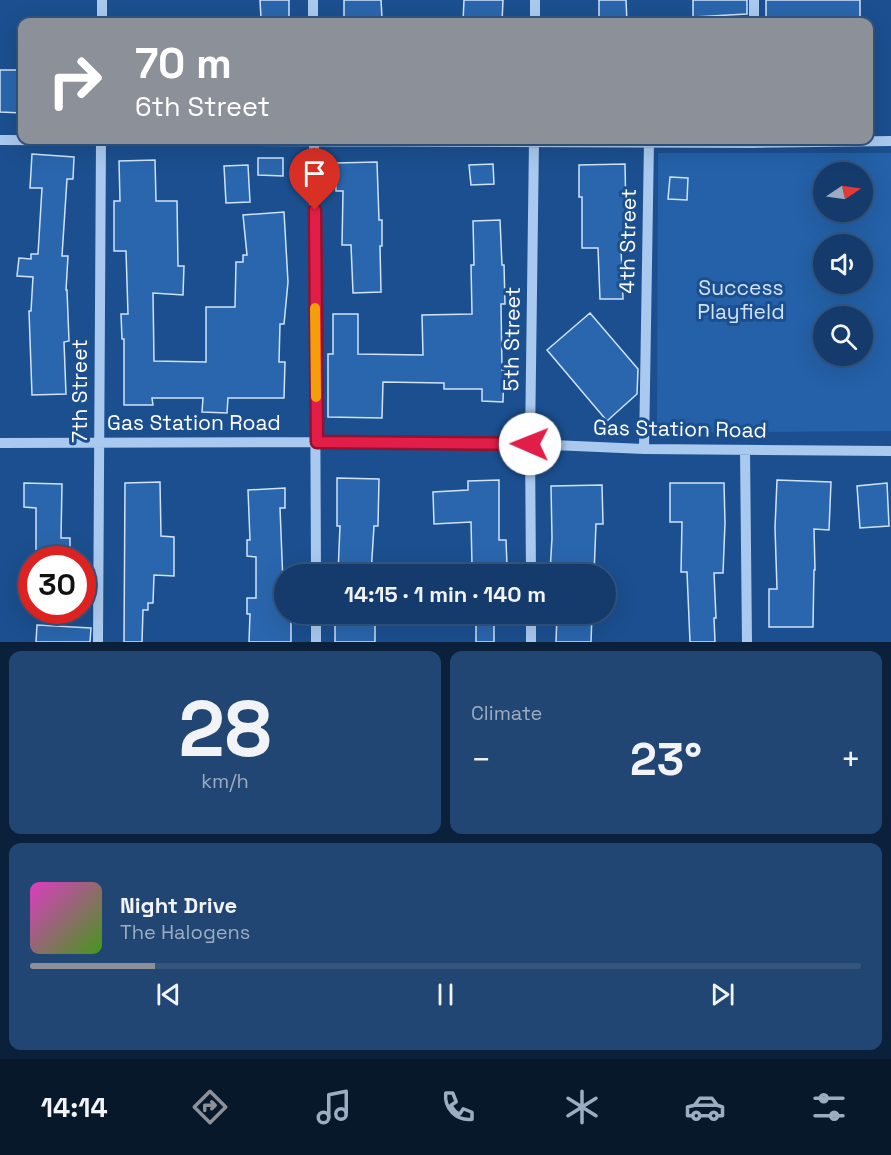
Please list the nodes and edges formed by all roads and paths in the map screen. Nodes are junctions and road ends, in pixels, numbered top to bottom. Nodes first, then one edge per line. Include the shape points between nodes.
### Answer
1 (102, 0) edge
2 (313, 0) edge
3 (535, 0) edge
4 (754, 0) edge
5 (102, 18) edge
6 (313, 18) edge
7 (535, 18) edge
8 (754, 18) edge
9 (0, 140) edge
10 (18, 140) edge
11 (873, 141) edge
12 (891, 141) edge
13 (101, 144) edge
14 (314, 144) edge
15 (534, 144) edge
16 (649, 144) edge
17 (0, 442) edge
18 (99, 442) junction
19 (317, 442) junction
20 (530, 444) junction
21 (644, 449) junction
22 (745, 450) junction
23 (891, 451) edge
24 (316, 564) edge
25 (531, 564) edge
26 (316, 624) edge
27 (531, 624) edge
28 (98, 642) edge
29 (316, 642) edge
30 (531, 642) edge
31 (747, 642) edge

1 - 5 street
2 - 6 street
3 - 7 street
4 - 8 street
9 - 10 street
11 - 12 street
13 - 18 street, 7th Street
14 - 19 street
15 - 20 street, 5th Street
16 - 21 street, 4th Street
17 - 18 street, Gas Station Road
18 - 19 street, Gas Station Road
18 - 28 street, 7th Street
19 - 20 street, Gas Station Road
19 - 24 street
20 - 21 street, Gas Station Road
20 - 25 street, 5th Street
21 - 22 street, Gas Station Road
22 - 23 street, Gas Station Road
22 - 31 street
26 - 29 street
27 - 30 street

